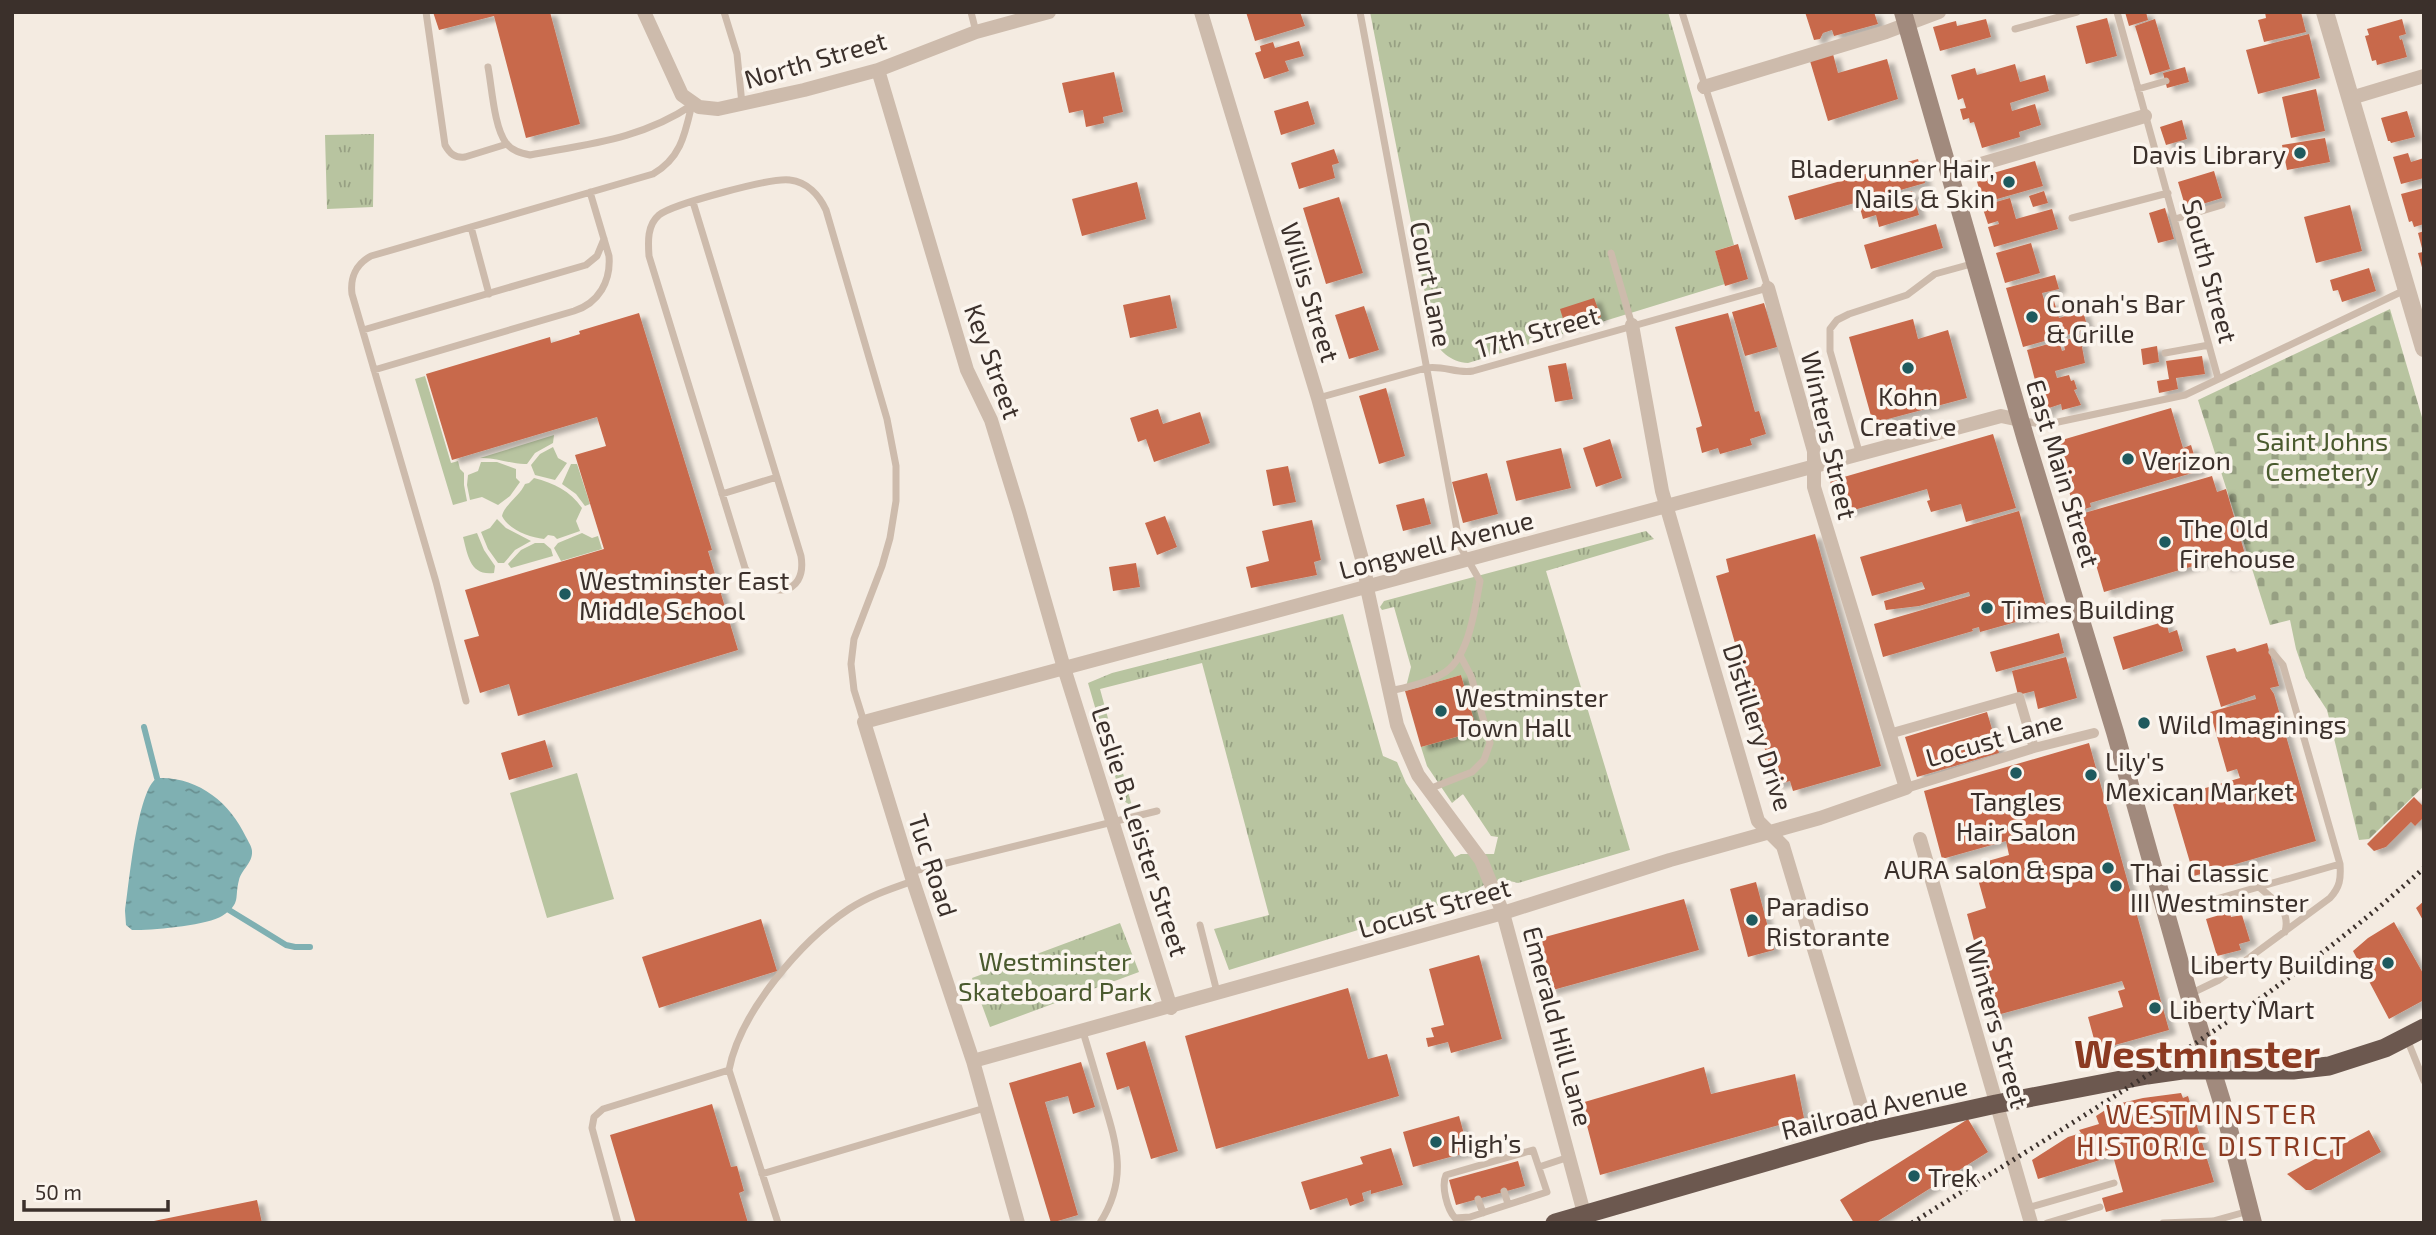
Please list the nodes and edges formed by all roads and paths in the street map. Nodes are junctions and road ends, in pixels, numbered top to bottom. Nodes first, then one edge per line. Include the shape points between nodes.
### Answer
1 (426, 12) edge
2 (645, 12) edge
3 (724, 12) edge
4 (971, 12) edge
5 (1049, 12) edge
6 (1201, 12) edge
7 (1360, 12) edge
8 (1682, 12) edge
9 (1939, 12) edge
10 (2077, 12) edge
11 (2117, 12) edge
12 (2325, 12) edge
13 (1905, 18) edge
14 (2015, 29) dead end
15 (976, 32) junction
16 (488, 67) dead end
17 (878, 69) junction
18 (2424, 76) edge
19 (2165, 81) dead end
20 (1704, 88) junction
21 (2138, 89) junction
22 (2351, 97) junction
23 (692, 104) junction
24 (743, 105) junction
25 (2145, 116) junction
26 (507, 144) junction
27 (1950, 173) junction
28 (590, 192) junction
29 (2168, 193) junction
30 (693, 202) junction
31 (2222, 205) dead end
32 (2072, 218) dead end
33 (2175, 219) junction
34 (471, 227) junction
35 (604, 239) junction
36 (1611, 253) dead end
37 (1975, 263) junction
38 (1768, 288) junction
39 (2407, 290) junction
40 (489, 294) junction
41 (1632, 325) junction
42 (363, 330) junction
43 (2209, 345) junction
44 (2424, 348) edge
45 (2165, 353) dead end
46 (1426, 368) junction
47 (374, 370) junction
48 (2218, 378) junction
49 (1318, 398) junction
50 (2020, 419) junction
51 (1860, 456) junction
52 (1814, 468) junction
53 (777, 477) junction
54 (722, 494) junction
55 (1667, 507) junction
56 (1468, 561) junction
57 (1367, 588) junction
58 (2272, 652) dead end
59 (1460, 655) junction
60 (1064, 668) junction
61 (1390, 691) junction
62 (466, 701) dead end
63 (864, 722) junction
64 (2094, 733) dead end
65 (1889, 734) junction
66 (2034, 748) junction
67 (1906, 788) junction
68 (1428, 789) junction
69 (1157, 811) dead end
70 (1113, 822) junction
71 (1769, 832) junction
72 (1920, 839) dead end
73 (2340, 864) junction
74 (911, 877) junction
75 (2259, 887) junction
76 (1503, 913) junction
77 (2166, 913) junction
78 (1200, 925) dead end
79 (2285, 932) junction
80 (1218, 994) junction
81 (2189, 995) junction
82 (1171, 1008) junction
83 (2424, 1028) edge
84 (1083, 1031) junction
85 (2406, 1038) junction
86 (973, 1061) junction
87 (2212, 1069) junction
88 (729, 1070) junction
89 (2424, 1081) edge
90 (1996, 1104) junction
91 (985, 1108) junction
92 (1869, 1132) junction
93 (1569, 1157) junction
94 (1539, 1167) junction
95 (762, 1174) junction
96 (2114, 1183) dead end
97 (1504, 1191) dead end
98 (1478, 1199) dead end
99 (1508, 1205) junction
100 (2100, 1207) dead end
101 (1483, 1213) junction
102 (1584, 1213) junction
103 (2029, 1216) edge
104 (2252, 1217) edge
105 (1471, 1220) edge
106 (618, 1223) edge
107 (778, 1223) edge
108 (1018, 1223) edge
109 (1100, 1223) edge
110 (1555, 1223) edge
111 (2047, 1223) edge
112 (2164, 1223) edge

1 - 26 lane via 448,151 459,158
2 - 23 street via 678,89
3 - 24 lane via 737,54
4 - 15 lane
5 - 15 street, North Street
6 - 49 street, Willis Street
7 - 46 lane, Court Lane
8 - 20 lane, Winters Street
9 - 13 street
10 - 14 lane
11 - 21 lane, South Street
12 - 22 street
13 - 20 street
13 - 27 main road, East Main Street
15 - 17 street, North Street
16 - 26 lane
17 - 24 street, North Street
17 - 60 street, Key Street via 967,370 991,421
18 - 22 street
19 - 21 lane
20 - 38 lane, Winters Street
21 - 25 lane, South Street
22 - 39 street
23 - 24 street, North Street via 707,109
23 - 26 lane via 635,134 530,155
23 - 28 lane via 681,146 662,168
25 - 27 street
25 - 29 lane, South Street
27 - 37 main road, East Main Street
28 - 34 lane
28 - 35 lane
29 - 32 lane
29 - 33 lane, South Street
30 - 53 lane
30 - 54 lane via 653,222 649,256
30 - 63 lane via 789,179 808,187 826,210 887,419 896,467 890,538 854,639 854,690
31 - 33 lane
33 - 43 lane, South Street
34 - 40 lane
34 - 42 lane via 361,262 351,288
35 - 40 lane via 597,256 581,267
35 - 47 lane via 608,275 596,298 582,309
36 - 41 lane
37 - 50 main road, East Main Street
37 - 51 lane via 1935,274 1907,295 1849,314 1830,329 1830,352
38 - 41 lane, 17th Street
38 - 52 street, Winters Street via 1814,451
39 - 44 street
39 - 48 lane
40 - 42 lane
41 - 46 lane, 17th Street via 1473,371
41 - 55 street, Distillery Drive
42 - 47 lane
43 - 45 lane
43 - 48 lane, South Street
46 - 49 lane, 17th Street
46 - 56 lane, Court Lane via 1460,545
47 - 62 lane
48 - 50 lane via 2185,395 2044,425
49 - 57 street, Willis Street
50 - 51 street, Longwell Avenue via 2001,416
50 - 77 main road, East Main Street
51 - 52 street, Longwell Avenue
52 - 55 street, Longwell Avenue
52 - 65 street, Winters Street via 1814,487
53 - 54 lane
53 - 54 lane via 801,556 801,575 791,586 776,590 760,585 745,568
55 - 56 street, Longwell Avenue
55 - 71 street, Distillery Drive via 1758,821
56 - 57 street, Longwell Avenue
56 - 59 lane, Court Lane via 1479,581
57 - 60 street, Longwell Avenue
57 - 61 street, Emerald Hill Lane
58 - 73 lane via 2283,665
59 - 61 lane via 1441,675
59 - 68 lane via 1471,676 1490,743 1484,760 1472,772
60 - 63 street, Longwell Avenue
60 - 70 street, Leslie B. Leister Street
61 - 68 street, Emerald Hill Lane via 1397,725
63 - 74 street, Tuc Road
64 - 66 street, Locust Lane
65 - 66 street via 2019,697
65 - 67 street, Winters Street
66 - 67 street, Locust Lane
67 - 71 street, Locust Street
68 - 76 street, Emerald Hill Lane via 1481,860
69 - 70 lane
70 - 74 lane
70 - 82 street, Leslie B. Leister Street
71 - 76 street, Locust Street
71 - 92 street, Distillery Drive via 1783,846
72 - 90 street, Winters Street
73 - 75 lane
73 - 79 lane via 2338,890
74 - 86 street, Tuc Road
74 - 88 lane via 874,894 824,927 751,1013
75 - 77 lane
75 - 79 lane via 2285,912
76 - 80 street, Locust Street
76 - 93 street, Emerald Hill Lane
77 - 81 main road, East Main Street
78 - 80 lane
79 - 81 lane via 2210,986
80 - 82 street, Locust Street
81 - 87 main road, East Main Street
82 - 84 street, Locust Street
83 - 85 highway, Railroad Avenue
84 - 86 street, Locust Street
84 - 109 lane via 1118,1154 1116,1187
85 - 87 highway, Railroad Avenue via 2329,1066
85 - 89 lane
86 - 91 street, Tuc Road
87 - 90 highway, Railroad Avenue via 2147,1075
87 - 104 main road, East Main Street
88 - 95 lane
88 - 106 lane via 603,1109 594,1117 592,1128
90 - 92 highway, Railroad Avenue
90 - 103 street, Winters Street
91 - 95 lane
91 - 108 street, Tuc Road
92 - 102 highway, Railroad Avenue
93 - 94 lane
93 - 102 street, Emerald Hill Lane
94 - 99 lane via 1547,1192
94 - 105 lane via 1533,1150 1446,1175 1443,1182 1451,1214
95 - 107 lane
96 - 103 lane
97 - 99 lane
98 - 101 lane
99 - 101 lane
100 - 111 lane
101 - 105 lane
102 - 110 highway, Railroad Avenue
104 - 112 lane

